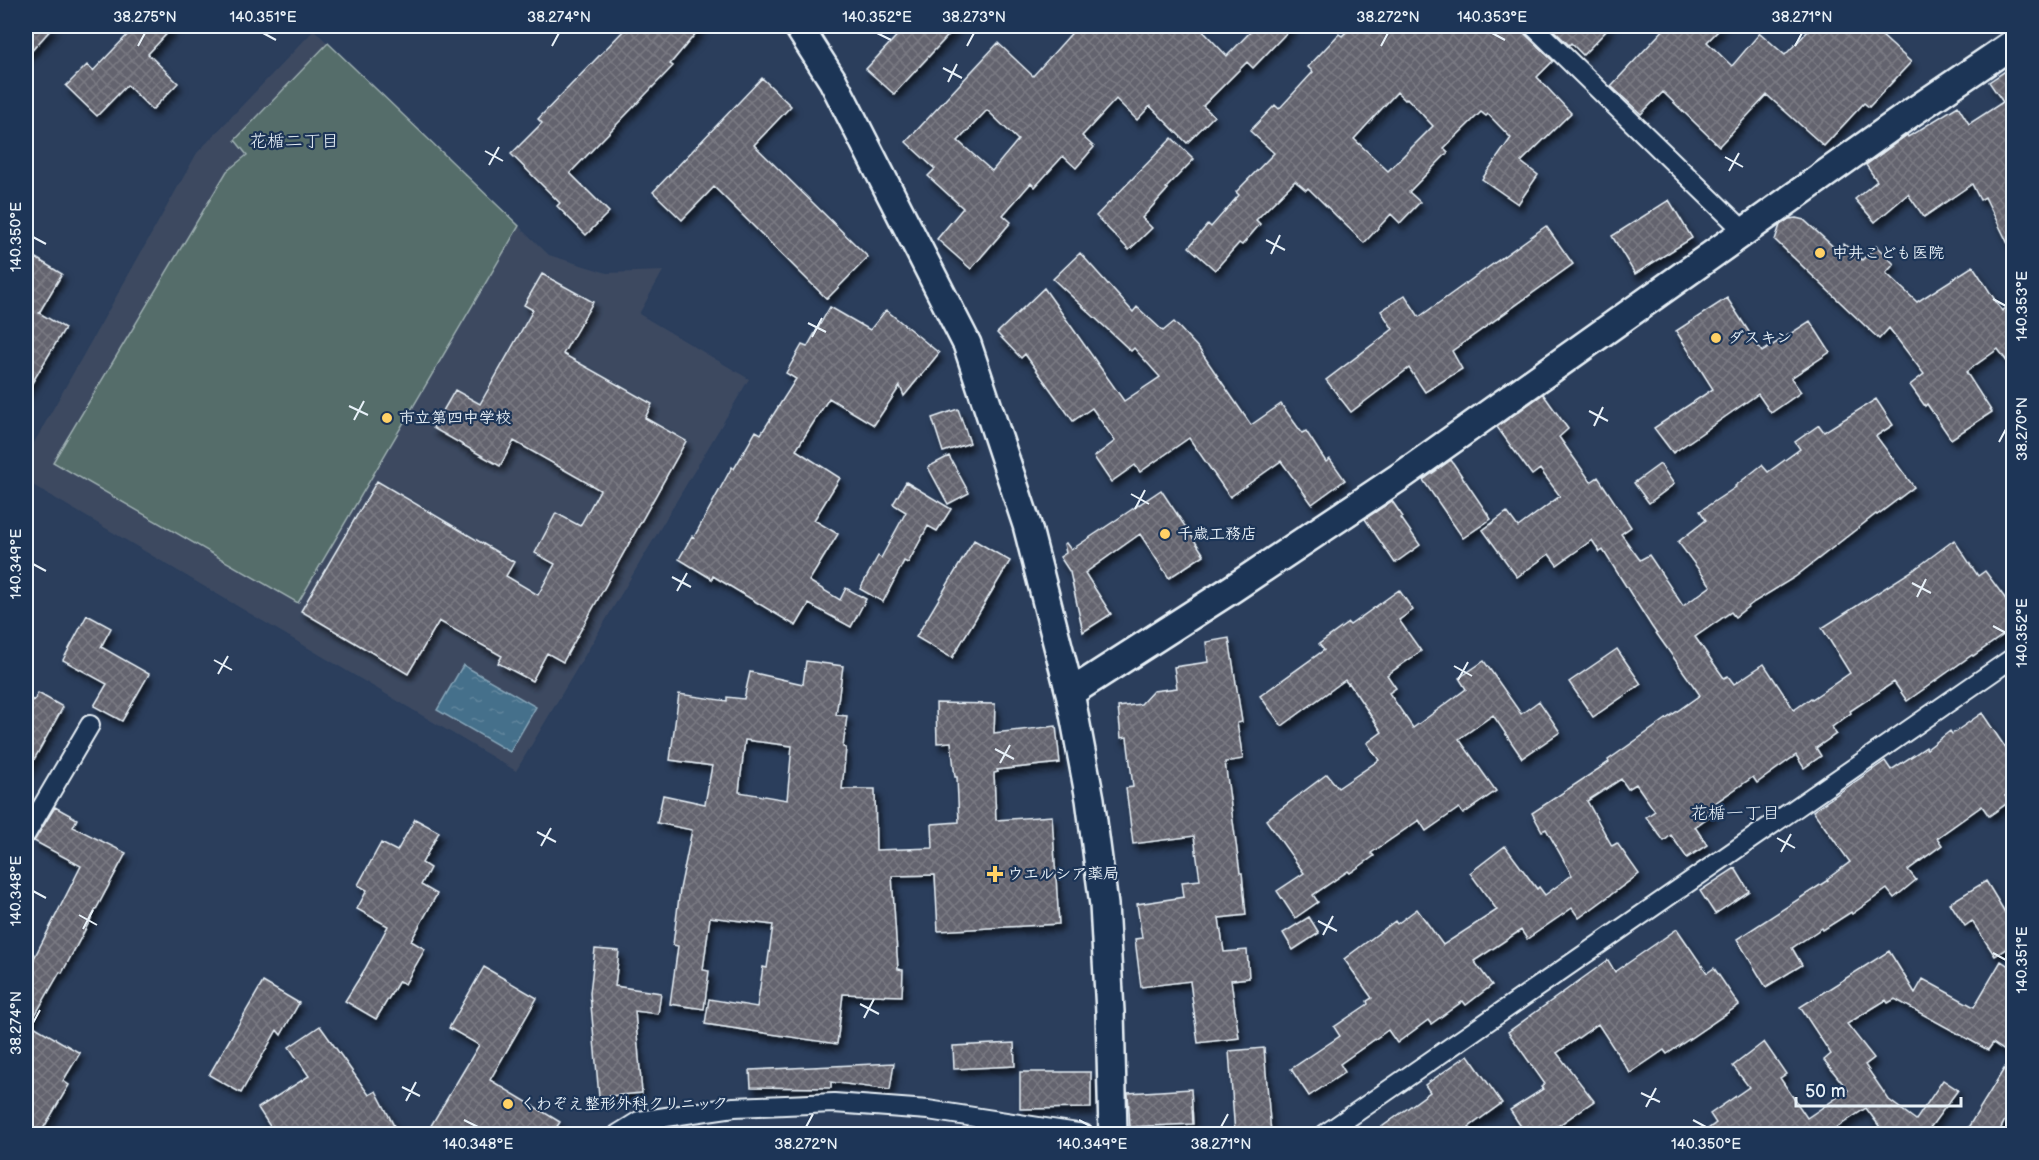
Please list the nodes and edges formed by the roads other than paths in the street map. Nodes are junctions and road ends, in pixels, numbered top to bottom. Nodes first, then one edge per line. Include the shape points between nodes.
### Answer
1 (798, 26) edge
2 (1533, 26) edge
3 (2013, 42) edge
4 (1744, 231) junction
5 (2013, 657) edge
6 (1070, 693) junction
7 (90, 726) dead end
8 (26, 834) edge
9 (618, 1134) edge
10 (1084, 1134) edge
11 (1113, 1134) edge
12 (1325, 1134) edge

1 - 6 street via 833,81 967,344 1027,525
2 - 4 street
3 - 4 street
4 - 6 street via 1404,474
5 - 12 street
6 - 11 street via 1104,905
7 - 8 street
9 - 10 street via 639,1121 734,1107 834,1103 928,1110

